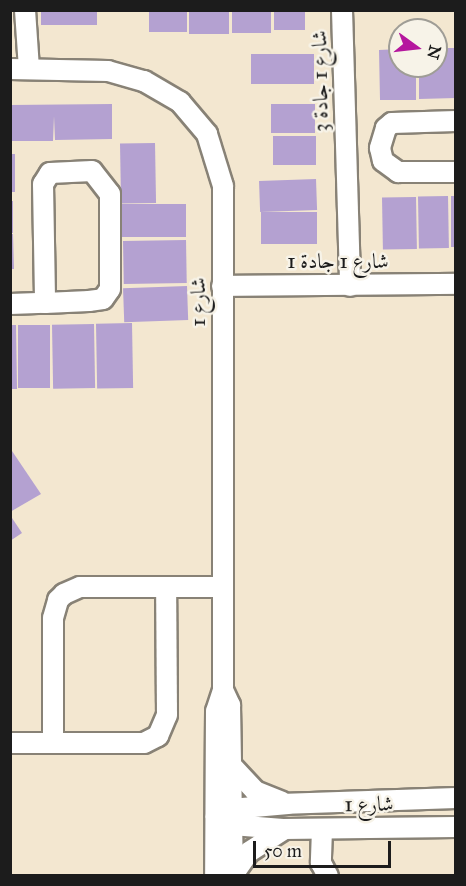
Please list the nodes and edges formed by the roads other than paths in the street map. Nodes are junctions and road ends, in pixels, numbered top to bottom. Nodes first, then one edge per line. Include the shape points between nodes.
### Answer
1 (25, 10) edge
2 (342, 10) edge
3 (20, 69) edge
4 (456, 121) edge
5 (380, 148) junction
6 (345, 150) junction
7 (456, 172) edge
8 (456, 284) edge
9 (222, 286) junction
10 (350, 286) junction
11 (45, 303) junction
12 (10, 304) edge
13 (166, 587) junction
14 (223, 587) junction
15 (223, 690) junction
16 (10, 743) edge
17 (53, 743) junction
18 (231, 765) junction
19 (456, 798) edge
20 (288, 804) junction
21 (226, 817) junction
22 (456, 827) edge
23 (322, 829) junction
24 (283, 830) junction
25 (232, 875) edge
26 (215, 876) edge
27 (328, 876) edge

1 - 3 street
2 - 6 street, شارع 1 جادة 3
3 - 9 street, شارع 1 via 108,71 144,81 180,102 207,134 223,186
4 - 5 street via 392,123 386,128
5 - 6 street, شارع 1 جادة 3
5 - 7 street via 383,161 398,172
6 - 10 street, شارع 1 جادة 3
8 - 10 street, شارع 1 جادة 1
9 - 10 street, شارع 1 جادة 1
9 - 14 street, شارع 1
11 - 11 street via 103,299 110,289 110,194 92,171 50,173 43,184
11 - 12 street
13 - 14 street
13 - 17 street via 80,587 58,600 53,618
13 - 17 street via 167,715 163,730 144,743
14 - 15 street, شارع 1
15 - 18 street, شارع 1 via 230,705
15 - 21 street, شارع 1 via 216,711
16 - 17 street
18 - 20 street, شارع 1 via 255,791
18 - 21 street, شارع 1
19 - 20 street, شارع 1
20 - 21 street, شارع 1
21 - 24 street, شارع 1
21 - 25 street, شارع 1
21 - 26 street, شارع 1
22 - 23 street, شارع 1
23 - 24 street, شارع 1
23 - 27 street via 321,863
24 - 25 street, شارع 1 via 249,852

